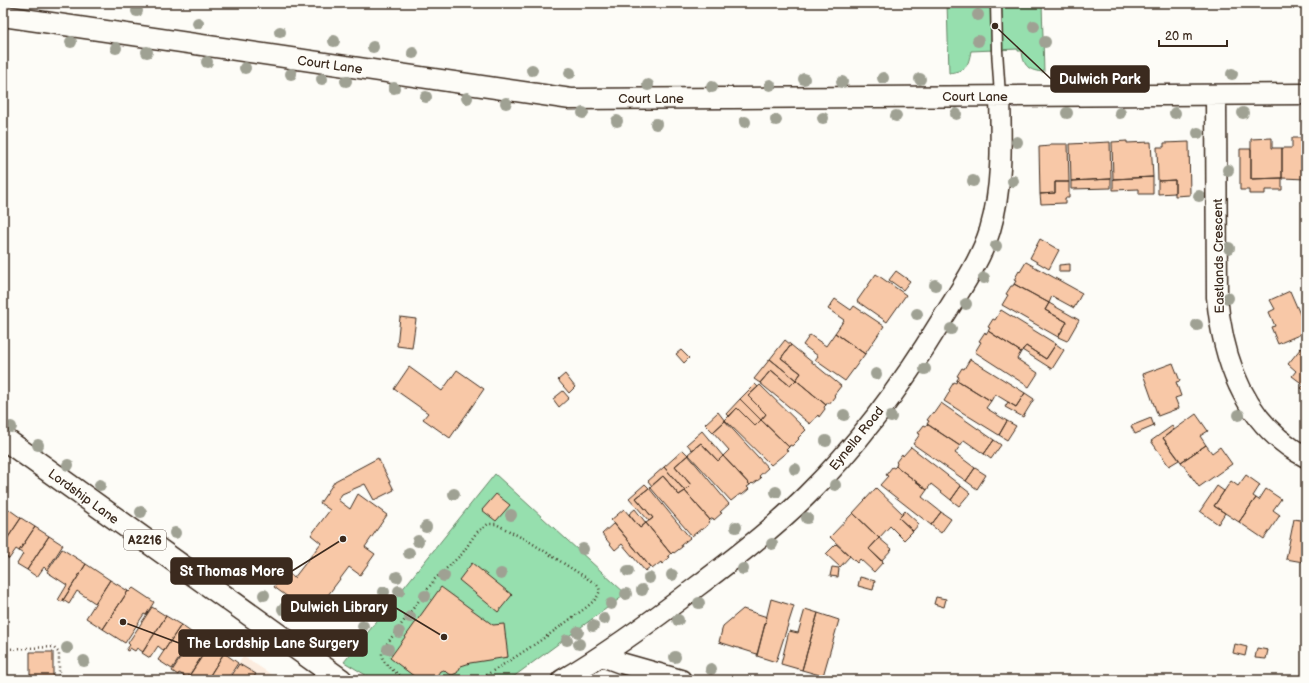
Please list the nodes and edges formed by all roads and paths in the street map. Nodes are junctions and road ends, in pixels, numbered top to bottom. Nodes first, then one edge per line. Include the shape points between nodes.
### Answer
1 (996, 3) edge
2 (3, 16) edge
3 (1306, 94) edge
4 (1216, 95) junction
5 (1000, 96) junction
6 (3, 438) edge
7 (1306, 457) edge
8 (3, 649) edge
9 (602, 656) junction
10 (59, 680) edge
11 (341, 680) edge
12 (406, 680) edge
13 (462, 680) edge
14 (469, 680) edge
15 (478, 680) edge
16 (562, 680) edge
17 (681, 680) edge

1 - 5 lane
2 - 5 street, Court Lane via 571,99
3 - 4 street, Court Lane
4 - 5 street, Court Lane
4 - 7 street, Eastlands Crescent via 1217,297 1223,343 1238,383 1256,414 1268,430 1283,443
5 - 9 street, Eynella Road via 1001,165 997,197 985,244 968,278 893,393 836,464 782,518 710,577
6 - 11 main road, Lordship Lane / A2216
8 - 10 path via 53,647 59,653
9 - 16 street, Eynella Road
9 - 17 street
12 - 15 path via 382,659 386,645 435,579 462,554 476,533 488,524 496,524 530,542 596,584 599,592 598,596 546,637
13 - 14 path

